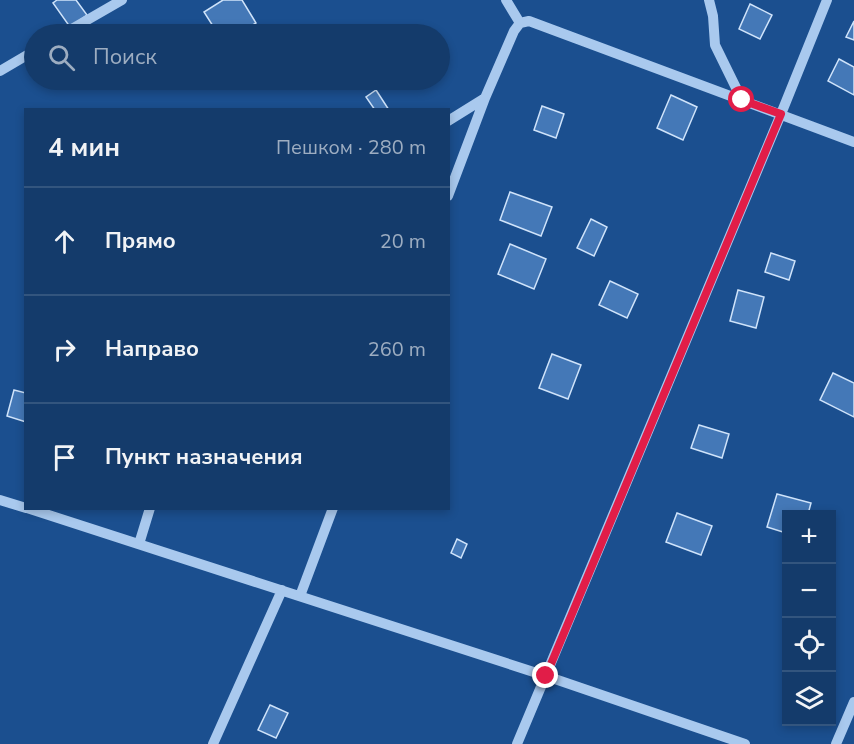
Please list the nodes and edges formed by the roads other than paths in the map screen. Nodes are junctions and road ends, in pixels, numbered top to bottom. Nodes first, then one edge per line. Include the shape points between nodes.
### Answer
1 (122, 0) edge
2 (506, 0) edge
3 (709, 0) edge
4 (827, 0) edge
5 (520, 23) junction
6 (80, 24) edge
7 (24, 57) edge
8 (0, 71) edge
9 (485, 98) junction
10 (742, 100) junction
11 (781, 114) junction
12 (450, 120) edge
13 (854, 142) edge
14 (450, 191) edge
15 (0, 500) edge
16 (24, 507) edge
17 (32, 510) edge
18 (149, 510) edge
19 (332, 510) edge
20 (139, 544) junction
21 (282, 590) junction
22 (300, 596) junction
23 (546, 676) junction
24 (854, 702) edge
25 (213, 744) edge
26 (517, 744) edge
27 (745, 744) edge
28 (836, 744) edge

1 - 6 street
2 - 5 street
3 - 10 street via 714,45
4 - 11 street
5 - 9 street
5 - 10 street via 529,21
7 - 8 street
9 - 12 street
9 - 14 street
10 - 11 street
11 - 13 street
11 - 23 street
15 - 16 street
17 - 20 street
18 - 20 street
19 - 22 street
20 - 21 street
21 - 22 street
21 - 25 street
22 - 23 street
23 - 26 street
23 - 27 street
24 - 28 street

